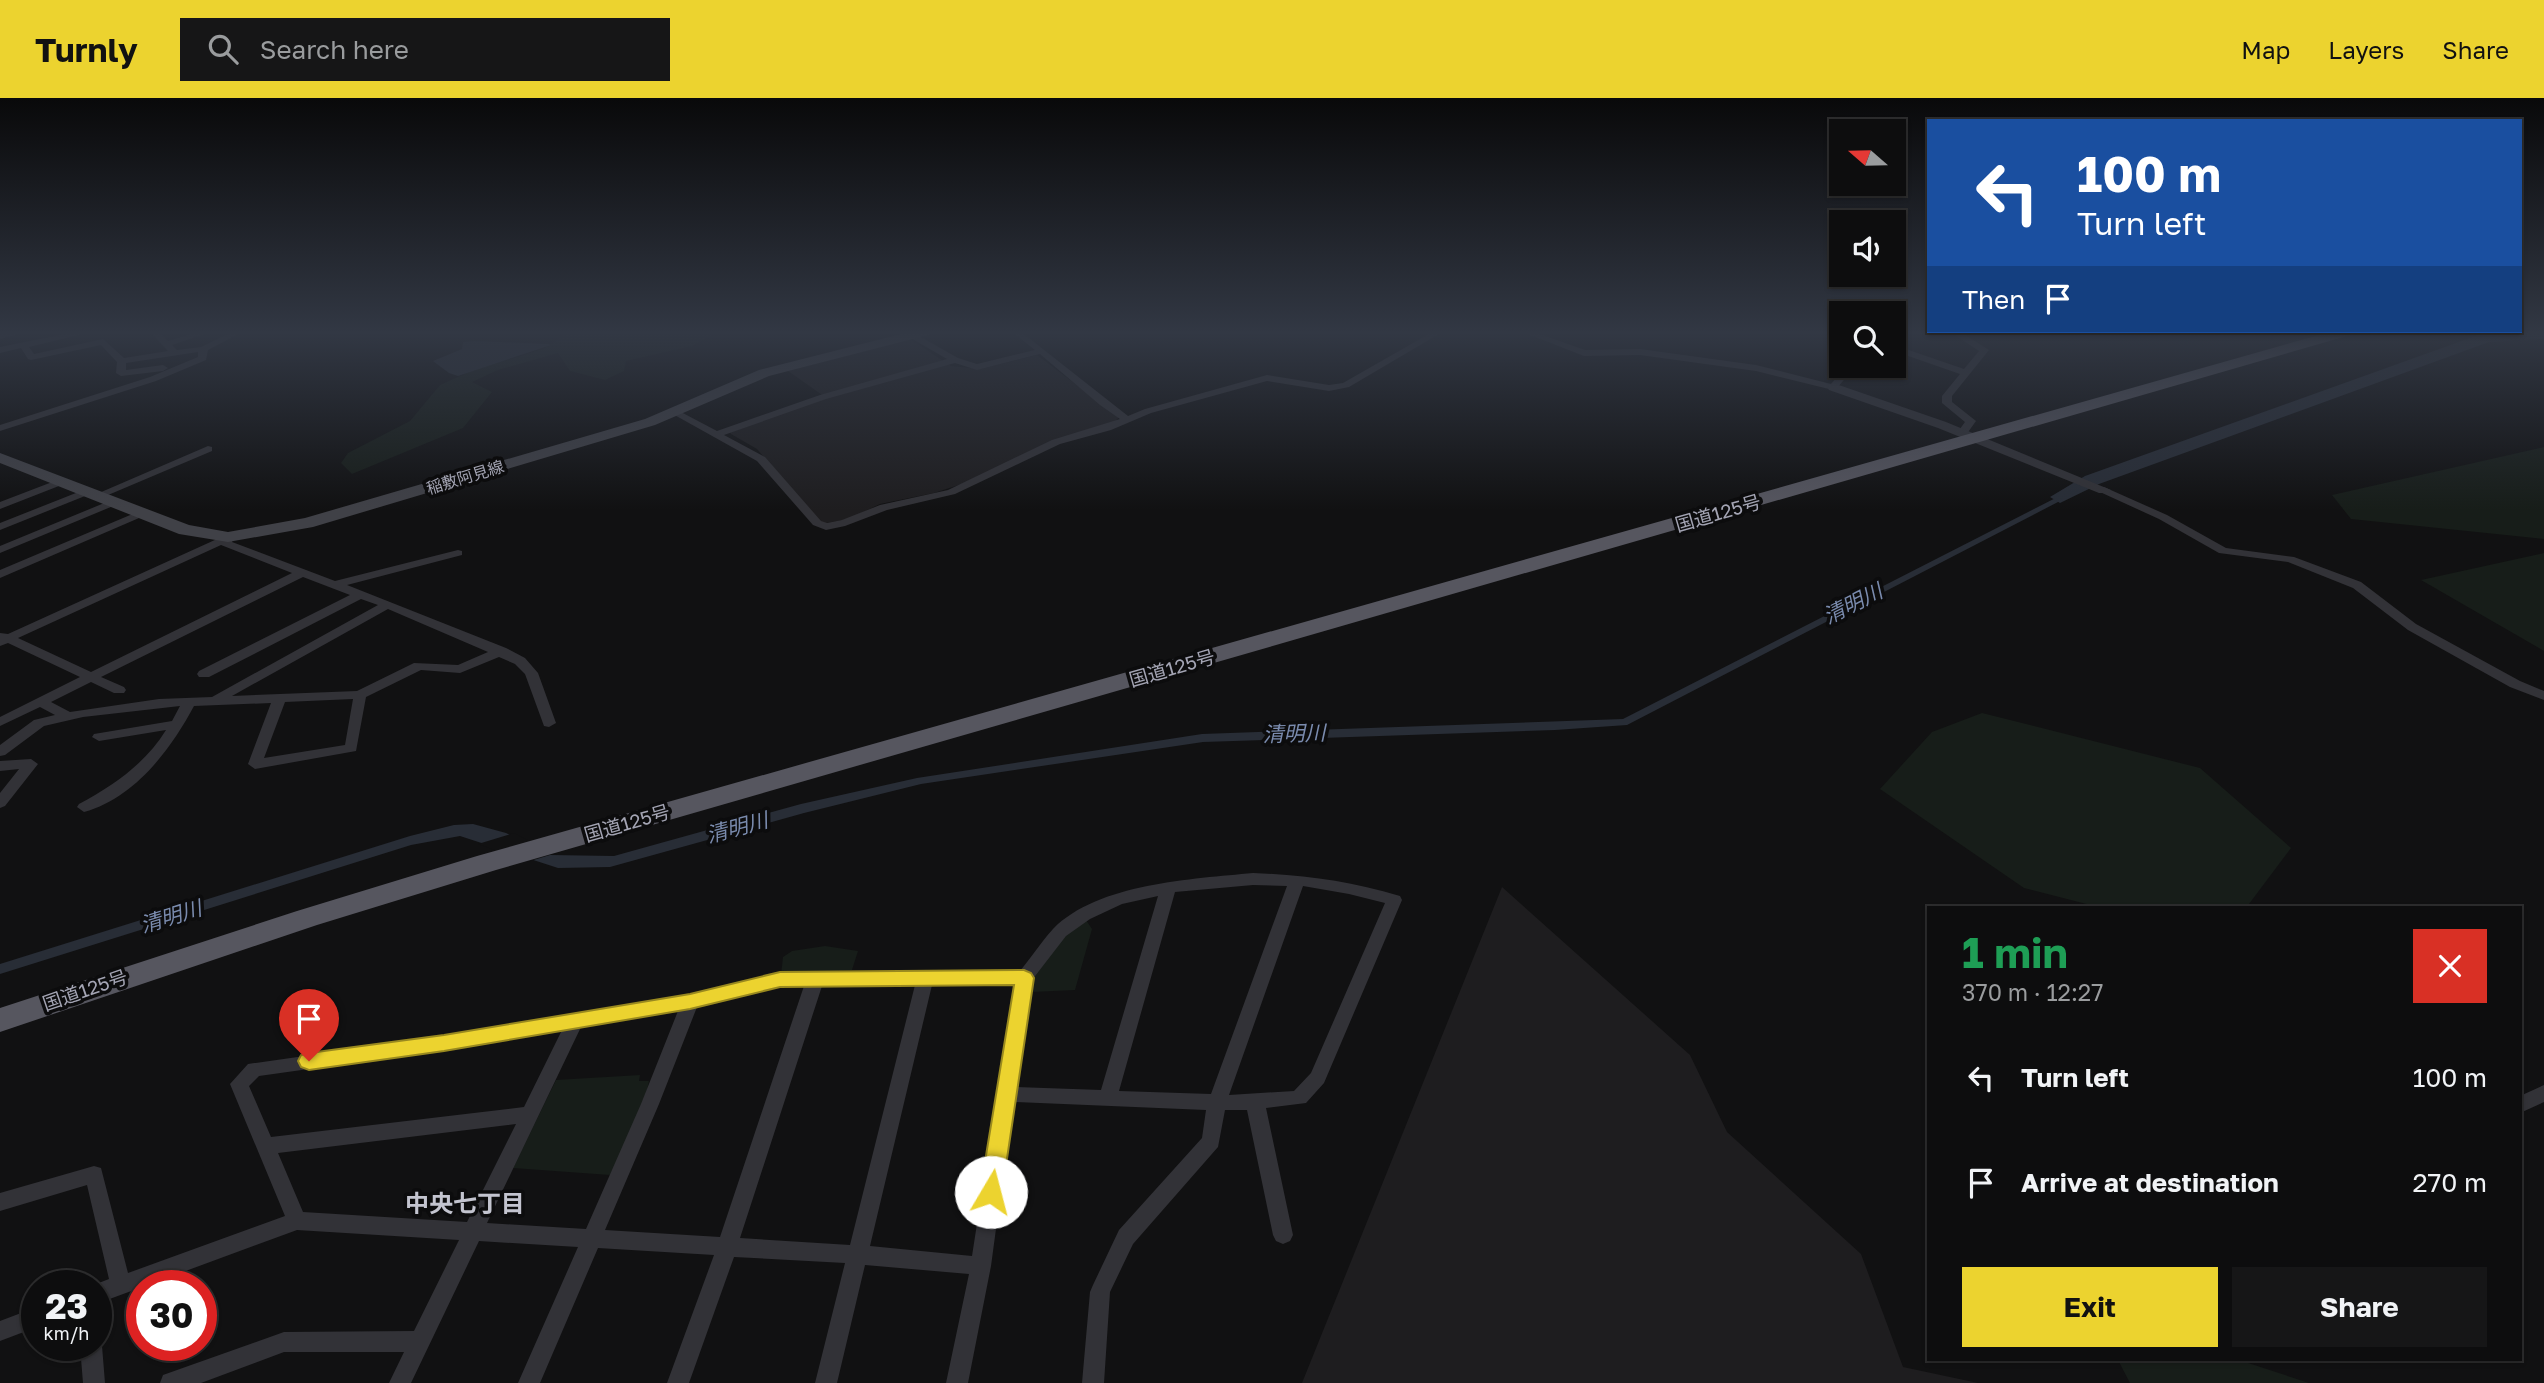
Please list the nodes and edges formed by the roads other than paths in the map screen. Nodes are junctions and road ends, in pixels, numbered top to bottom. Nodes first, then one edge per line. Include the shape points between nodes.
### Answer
1 (111, 391) edge
2 (725, 391) edge
3 (844, 391) edge
4 (1089, 391) edge
5 (1222, 391) edge
6 (1844, 391) edge
7 (1951, 391) edge
8 (2121, 391) edge
9 (2132, 391) edge
10 (677, 413) junction
11 (1126, 419) junction
12 (0, 428) edge
13 (718, 434) junction
14 (1969, 436) junction
15 (208, 449) dead end
16 (0, 458) edge
17 (60, 482) junction
18 (2104, 490) joint
19 (91, 494) junction
20 (114, 502) junction
21 (0, 506) edge
22 (142, 513) junction
23 (0, 527) edge
24 (228, 537) junction
25 (0, 550) edge
26 (458, 553) dead end
27 (0, 559) edge
28 (16, 567) junction
29 (301, 573) junction
30 (0, 574) edge
31 (333, 585) junction
32 (359, 595) junction
33 (387, 605) junction
34 (3, 638) edge
35 (501, 651) junction
36 (204, 674) dead end
37 (90, 678) junction
38 (119, 690) dead end
39 (360, 695) junction
40 (2544, 696) edge
41 (279, 700) junction
42 (213, 701) junction
43 (40, 702) junction
44 (188, 702) junction
45 (67, 716) junction
46 (0, 722) edge
47 (549, 723) dead end
48 (177, 724) junction
49 (99, 737) dead end
50 (0, 752) edge
51 (0, 766) edge
52 (0, 803) edge
53 (84, 807) dead end
54 (479, 859) junction
55 (1297, 881) junction
56 (1168, 888) junction
57 (925, 978) junction
58 (1024, 978) junction
59 (815, 980) junction
60 (690, 1002) junction
61 (0, 1004) edge
62 (0, 1020) edge
63 (576, 1021) junction
64 (2544, 1093) edge
65 (1005, 1094) junction
66 (1108, 1098) junction
67 (1217, 1102) junction
68 (1255, 1102) junction
69 (2522, 1104) edge
70 (531, 1114) junction
71 (265, 1146) junction
72 (0, 1202) edge
73 (297, 1221) junction
74 (474, 1232) junction
75 (1283, 1235) dead end
76 (592, 1240) junction
77 (727, 1248) junction
78 (860, 1255) junction
79 (981, 1266) junction
80 (121, 1285) junction
81 (112, 1288) edge
82 (21, 1323) edge
83 (0, 1331) edge
84 (421, 1341) junction
85 (92, 1361) edge
86 (94, 1383) edge
87 (171, 1383) edge
88 (400, 1383) edge
89 (529, 1383) edge
90 (678, 1383) edge
91 (827, 1383) edge
92 (957, 1383) edge
93 (1093, 1383) edge

1 - 12 street
2 - 10 main road, 稲敷阿見線
3 - 13 street
4 - 11 street
5 - 11 street
6 - 14 street
7 - 14 street via 1947,403 1971,421
8 - 14 highway, 国道125号
9 - 14 highway, 国道125号
10 - 13 street
10 - 24 main road, 稲敷阿見線 via 355,510
11 - 13 street via 1056,442 951,492 884,507 826,527 817,523 761,459
14 - 18 street
14 - 54 highway, 国道125号
15 - 19 street
16 - 17 main road, 稲敷阿見線
17 - 19 main road, 稲敷阿見線
17 - 21 street
18 - 40 street via 2223,551 2290,559 2357,585 2412,627
19 - 20 main road, 稲敷阿見線
19 - 23 street
20 - 22 main road, 稲敷阿見線
20 - 25 street
22 - 24 main road, 稲敷阿見線 via 199,534
22 - 28 street
24 - 29 street via 226,544
24 - 34 street
26 - 31 street
27 - 28 street
28 - 30 street
29 - 31 street
29 - 37 street
31 - 32 street
32 - 33 street
32 - 36 street
33 - 35 street
33 - 42 street
34 - 37 street
35 - 39 street via 460,669 419,666
35 - 47 street via 531,673
37 - 38 street
37 - 43 street
39 - 41 street
39 - 41 street via 351,748 256,764
41 - 42 street
42 - 44 street
43 - 45 street
43 - 46 street
44 - 45 street
44 - 48 street
45 - 50 street via 39,723
48 - 49 street
48 - 53 street via 146,766
51 - 52 street via 31,764
54 - 61 highway, 国道125号 via 299,908
54 - 62 highway, 国道125号
55 - 56 street via 1253,878
55 - 67 street
55 - 68 street via 1394,900 1318,1078 1299,1098
56 - 58 street via 1118,899 1084,915 1060,932
56 - 66 street
57 - 58 street
57 - 59 street
57 - 78 street
58 - 65 street
59 - 60 street via 780,980
59 - 77 street
60 - 63 street
60 - 76 street
63 - 70 street
63 - 71 street via 254,1069 239,1084
64 - 69 street
65 - 66 street
65 - 79 street
66 - 67 street
67 - 68 street
67 - 93 street via 1210,1141 1126,1237 1100,1292
68 - 75 street
70 - 71 street
70 - 74 street
71 - 73 street
72 - 80 street via 94,1174
73 - 74 street
73 - 80 street
74 - 76 street
74 - 84 street
76 - 77 street
76 - 89 street
77 - 78 street
77 - 90 street
78 - 79 street
78 - 91 street
79 - 92 street
80 - 81 street
82 - 83 street
84 - 87 street via 284,1342
84 - 88 street
85 - 86 street

